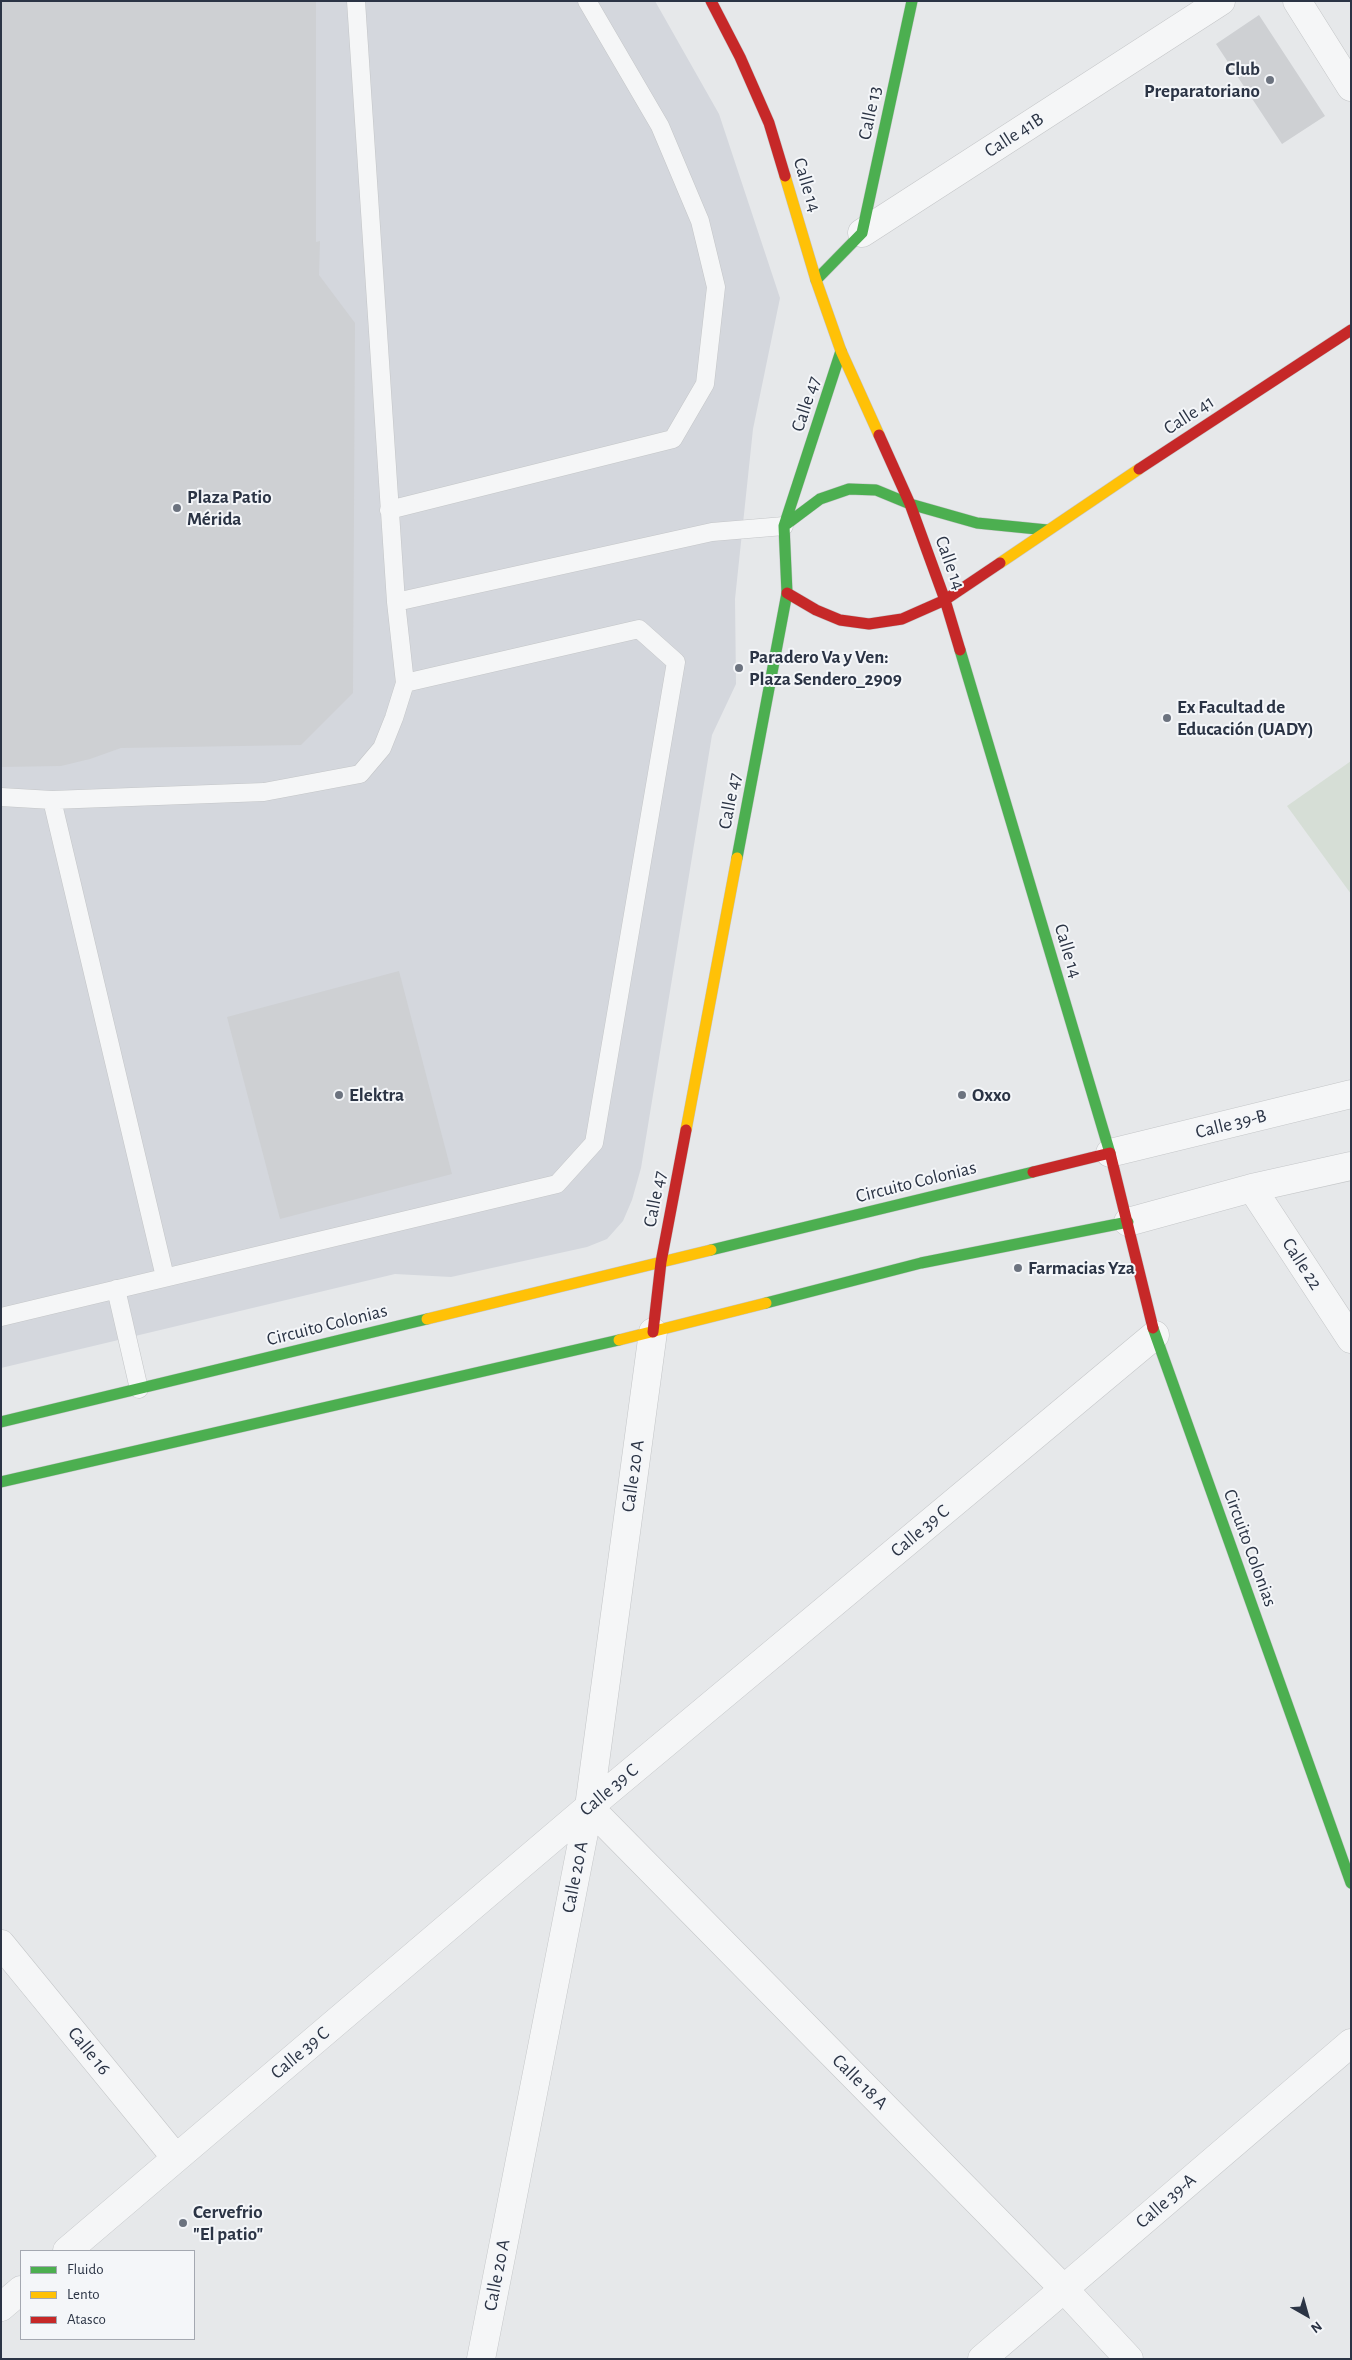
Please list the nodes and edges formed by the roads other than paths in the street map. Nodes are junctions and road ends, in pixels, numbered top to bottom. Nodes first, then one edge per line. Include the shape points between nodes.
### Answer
1 (356, 1) edge
2 (586, 1) edge
3 (710, 1) edge
4 (912, 1) edge
5 (1221, 1) edge
6 (1297, 1) edge
7 (1351, 87) edge
8 (862, 233) junction
9 (816, 280) junction
10 (1351, 330) edge
11 (841, 351) junction
12 (910, 504) junction
13 (389, 510) junction
14 (784, 526) junction
15 (1046, 530) junction
16 (787, 593) junction
17 (945, 600) junction
18 (396, 602) junction
19 (405, 683) junction
20 (1, 797) edge
21 (52, 800) junction
22 (1351, 1094) edge
23 (1110, 1153) junction
24 (1351, 1166) edge
25 (1252, 1188) junction
26 (1128, 1222) junction
27 (661, 1262) junction
28 (165, 1277) junction
29 (116, 1289) junction
30 (1, 1317) edge
31 (653, 1332) junction
32 (1155, 1335) junction
33 (1351, 1339) edge
34 (139, 1389) junction
35 (1, 1422) edge
36 (1, 1482) edge
37 (589, 1807) junction
38 (1351, 1883) edge
39 (1, 1944) edge
40 (1351, 2043) edge
41 (176, 2158) junction
42 (68, 2250) edge
43 (1064, 2289) junction
44 (20, 2291) edge
45 (1, 2307) edge
46 (481, 2359) edge
47 (982, 2359) edge
48 (1129, 2359) edge

1 - 13 lane
2 - 13 lane via 660,126 700,221 716,287 705,384 672,439
3 - 9 street, Calle 14 via 769,122
4 - 8 street, Calle 13
5 - 8 street, Calle 41B
6 - 7 street
8 - 9 street, Calle 41B
9 - 11 street, Calle 14
10 - 15 street, Calle 41
11 - 12 street, Calle 14
11 - 14 street, Calle 47
12 - 14 street via 876,490 849,489 820,499
12 - 15 street via 977,523
12 - 17 street, Calle 14
13 - 18 lane
14 - 16 street, Calle 47
14 - 18 lane via 712,532
15 - 17 street, Calle 41
16 - 17 street via 840,620 869,624 902,619
16 - 27 street, Calle 47
17 - 23 street, Calle 14
18 - 19 lane
19 - 21 lane via 382,748 360,774 264,792
19 - 28 lane via 639,629 676,662 594,1144 557,1184
20 - 21 lane
21 - 28 lane
22 - 23 street, Calle 39-B
23 - 26 street, Circuito Colonias
23 - 27 street, Circuito Colonias
24 - 25 street
25 - 26 street
25 - 33 street, Calle 22
26 - 31 street via 921,1264
26 - 32 street, Circuito Colonias
27 - 31 street
27 - 34 street, Circuito Colonias
28 - 29 lane
29 - 30 lane
29 - 34 lane
31 - 36 street
31 - 37 street, Calle 20 A
32 - 37 street, Calle 39 C
32 - 38 street, Circuito Colonias
34 - 35 street, Circuito Colonias
37 - 41 street, Calle 39 C
37 - 43 street, Calle 18 A
37 - 46 street, Calle 20 A
39 - 41 street, Calle 16
40 - 43 street, Calle 39-A
41 - 42 street, Calle 39 C
43 - 47 street, Calle 39-A
43 - 48 street, Calle 18 A
44 - 45 street

